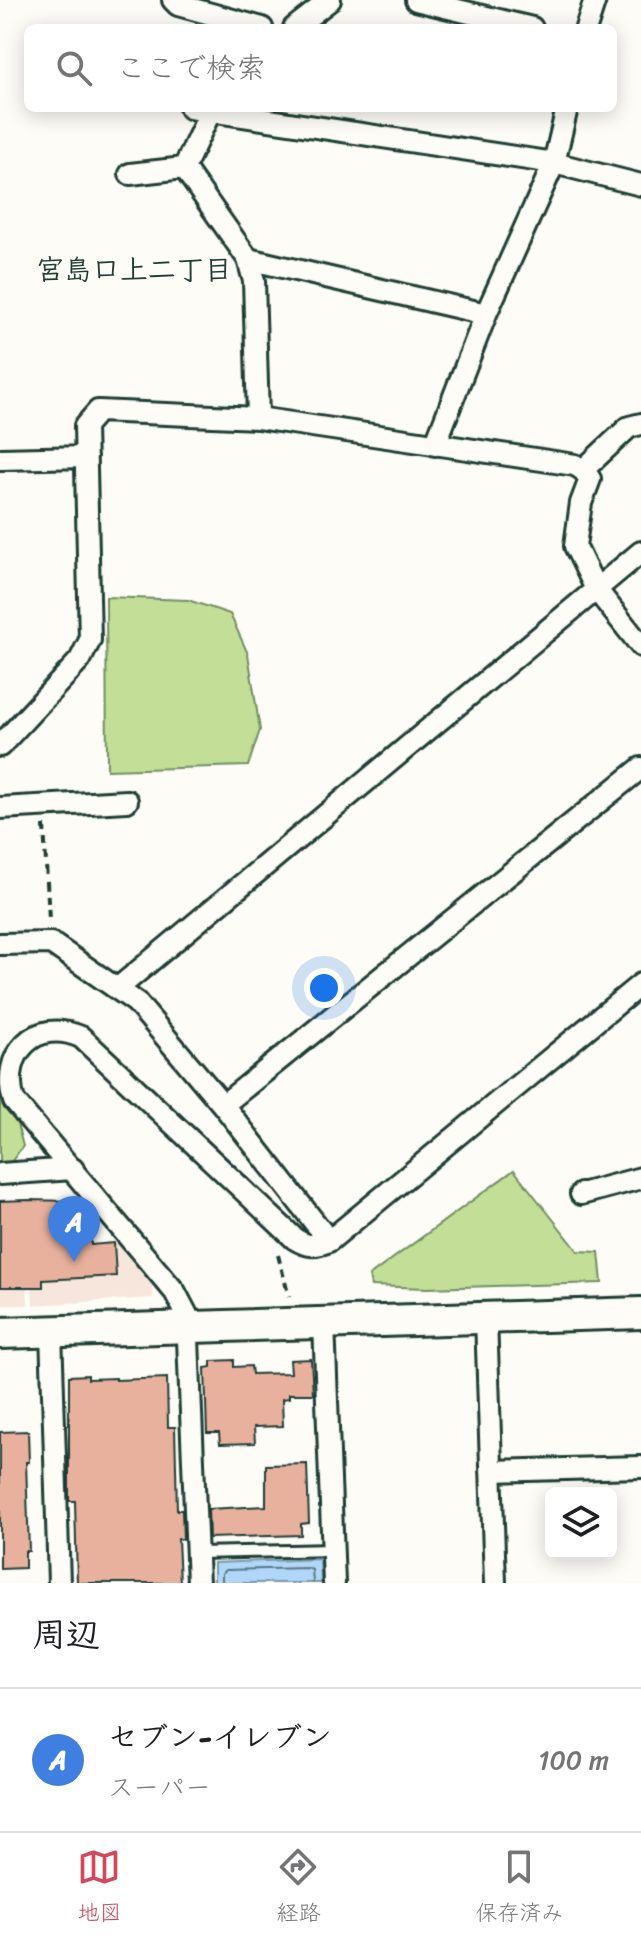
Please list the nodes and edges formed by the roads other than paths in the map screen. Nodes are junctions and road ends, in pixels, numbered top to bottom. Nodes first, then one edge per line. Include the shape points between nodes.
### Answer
1 (173, 0) edge
2 (330, 0) edge
3 (416, 0) edge
4 (595, 0) edge
5 (247, 24) edge
6 (299, 24) edge
7 (515, 24) edge
8 (587, 24) edge
9 (202, 112) edge
10 (222, 112) edge
11 (566, 112) edge
12 (554, 163) junction
13 (184, 168) junction
14 (130, 174) dead end
15 (641, 185) edge
16 (248, 259) junction
17 (486, 314) junction
18 (258, 418) junction
19 (641, 424) edge
20 (435, 445) junction
21 (86, 457) junction
22 (0, 459) edge
23 (583, 470) junction
24 (641, 552) edge
25 (596, 589) junction
26 (641, 646) edge
27 (0, 746) edge
28 (641, 768) edge
29 (127, 801) dead end
30 (0, 808) edge
31 (0, 944) edge
32 (641, 984) edge
33 (117, 989) junction
34 (223, 1105) junction
35 (73, 1169) junction
36 (0, 1174) edge
37 (641, 1178) edge
38 (581, 1194) dead end
39 (329, 1241) junction
40 (641, 1313) edge
41 (486, 1318) junction
42 (324, 1323) junction
43 (189, 1327) junction
44 (51, 1331) junction
45 (0, 1333) edge
46 (641, 1467) edge
47 (491, 1471) junction
48 (333, 1550) junction
49 (197, 1553) junction
50 (59, 1583) edge
51 (198, 1583) edge
52 (334, 1583) edge
53 (495, 1583) edge

1 - 5 street
2 - 6 street
3 - 7 street
4 - 8 street
9 - 13 street
10 - 12 street
11 - 12 street
12 - 15 street
12 - 17 street
13 - 14 street
13 - 16 street
16 - 17 street
16 - 18 street via 254,281
17 - 20 street
18 - 20 street
18 - 21 street via 98,411 85,426
19 - 23 street via 629,427
20 - 23 street
21 - 22 street
21 - 27 street via 90,640 80,660
23 - 25 street via 590,479 575,546
24 - 25 street
25 - 26 street
25 - 33 street
28 - 34 street
29 - 30 street
31 - 33 street via 51,943
32 - 39 street
33 - 34 street via 136,1002
34 - 39 street
35 - 36 street
35 - 39 street via 20,1110 9,1090 9,1068 19,1047 48,1031 71,1032 90,1044 295,1239 318,1246
35 - 43 street via 183,1302
37 - 38 street
40 - 41 street
41 - 42 street
41 - 47 street
42 - 43 street
42 - 48 street
43 - 44 street
43 - 49 street
44 - 45 street
44 - 50 street
46 - 47 street
47 - 53 street
48 - 49 lane
48 - 52 street
49 - 51 street

